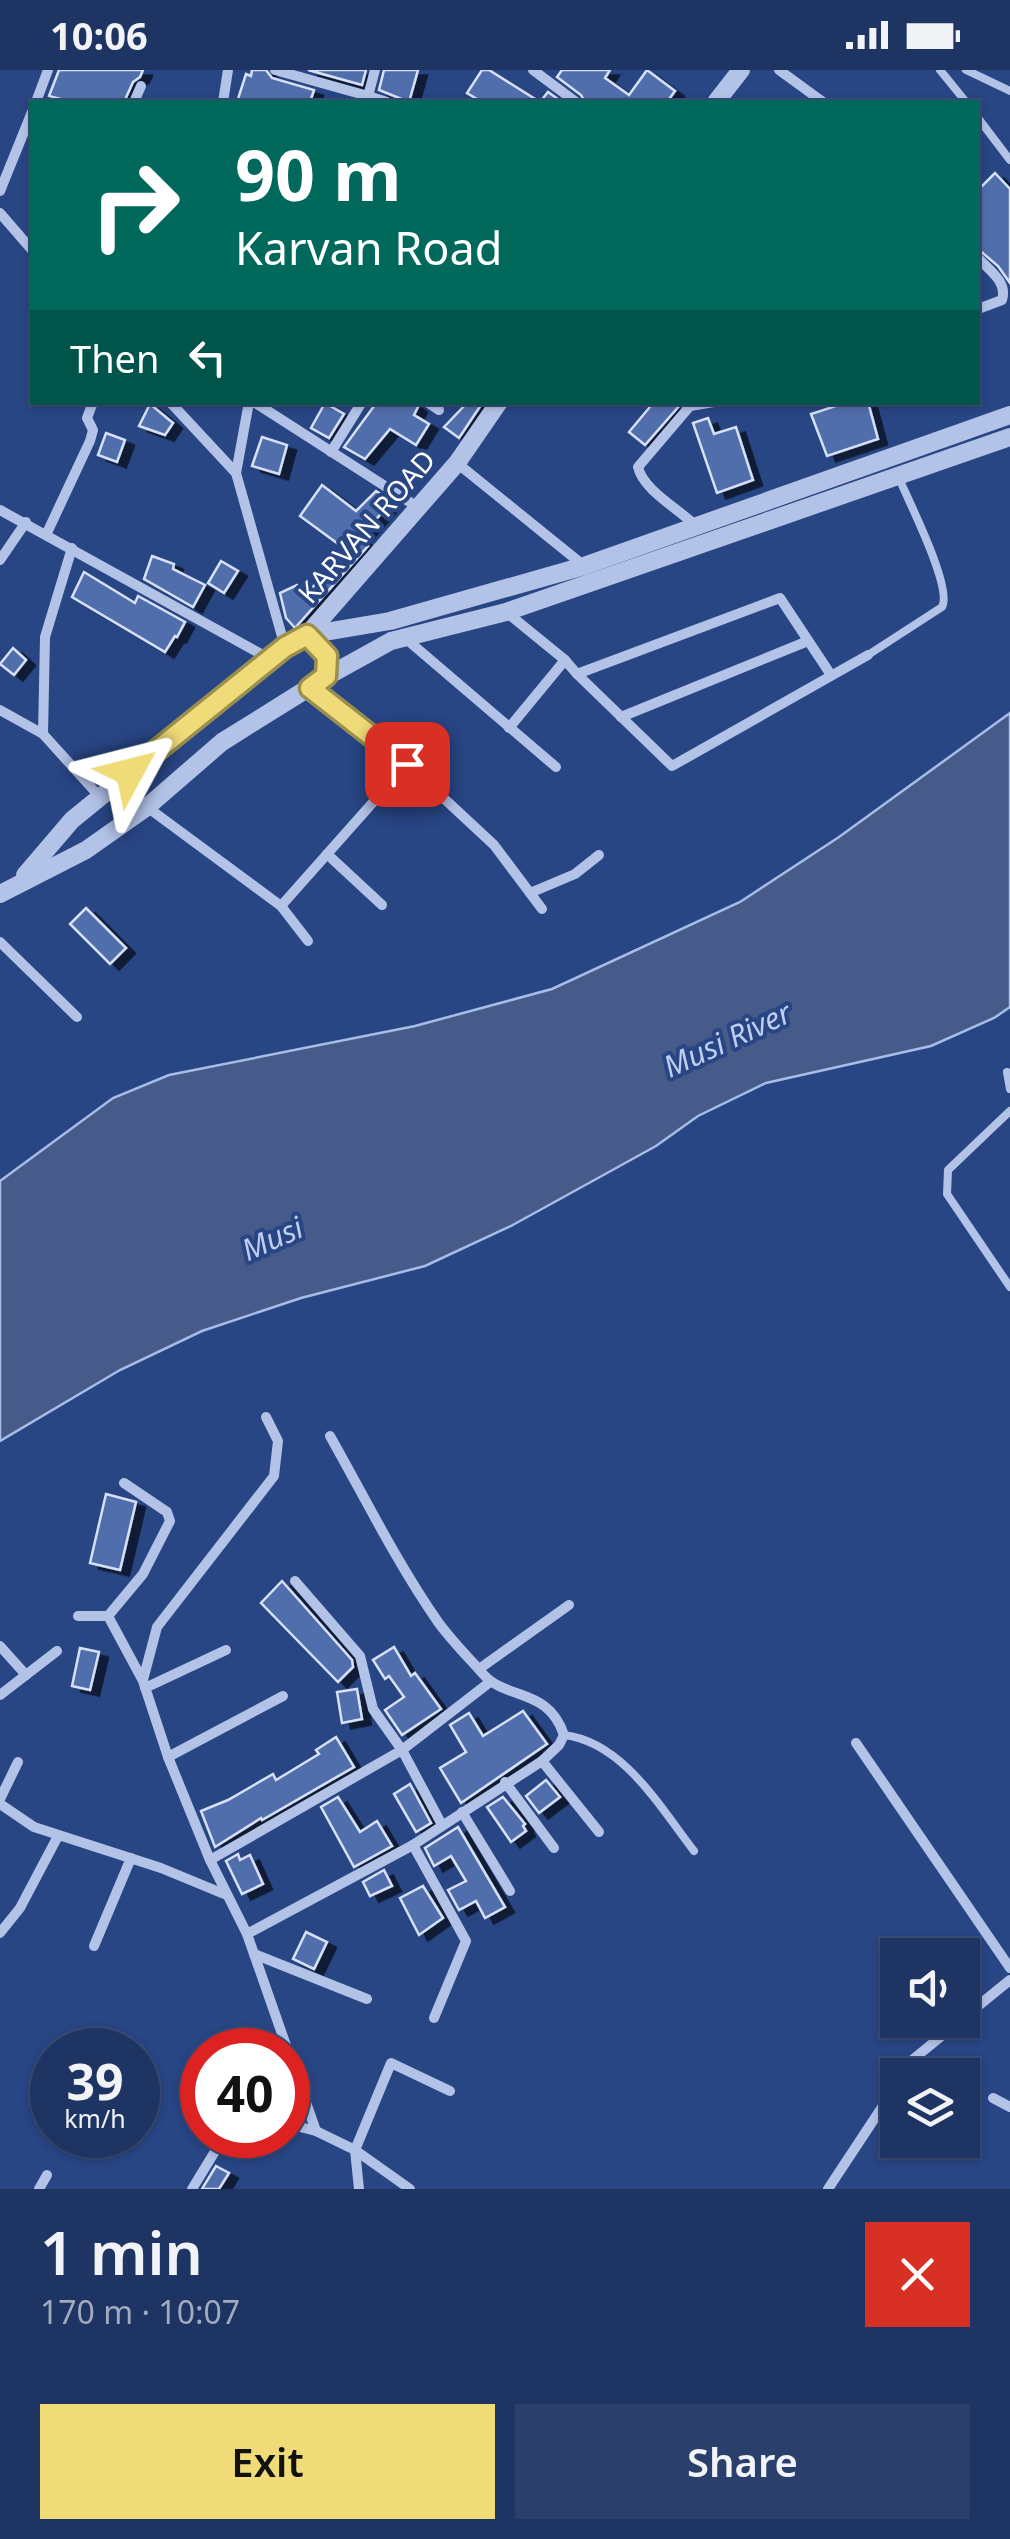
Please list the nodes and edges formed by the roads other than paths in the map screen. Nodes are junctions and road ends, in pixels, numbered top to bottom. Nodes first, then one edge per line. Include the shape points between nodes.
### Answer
1 (48, 70) edge
2 (228, 70) edge
3 (275, 70) edge
4 (375, 70) edge
5 (533, 70) edge
6 (740, 70) edge
7 (779, 70) edge
8 (940, 70) edge
9 (966, 70) edge
10 (141, 86) dead end
11 (1010, 92) edge
12 (368, 96) junction
13 (37, 100) edge
14 (135, 100) edge
15 (223, 100) edge
16 (381, 100) edge
17 (573, 100) edge
18 (718, 100) edge
19 (820, 100) edge
20 (964, 100) edge
21 (30, 117) edge
22 (980, 121) edge
23 (1010, 160) edge
24 (0, 192) edge
25 (0, 212) edge
26 (30, 248) edge
27 (980, 260) edge
28 (980, 309) edge
29 (92, 405) edge
30 (173, 405) edge
31 (251, 405) edge
32 (257, 405) edge
33 (360, 405) edge
34 (432, 405) edge
35 (497, 405) edge
36 (688, 405) edge
37 (439, 410) dead end
38 (1010, 415) edge
39 (1010, 438) edge
40 (331, 452) junction
41 (457, 463) junction
42 (236, 473) junction
43 (898, 476) junction
44 (418, 508) junction
45 (0, 510) edge
46 (26, 522) junction
47 (696, 526) junction
48 (46, 534) junction
49 (72, 548) junction
50 (0, 560) edge
51 (584, 566) junction
52 (506, 612) junction
53 (307, 635) junction
54 (404, 637) junction
55 (808, 641) junction
56 (278, 653) junction
57 (868, 655) joint
58 (565, 660) junction
59 (577, 674) junction
60 (831, 675) junction
61 (326, 676) junction
62 (310, 688) junction
63 (0, 710) edge
64 (621, 717) junction
65 (509, 728) junction
66 (43, 734) junction
67 (407, 764) junction
68 (556, 767) dead end
69 (99, 796) junction
70 (147, 806) junction
71 (327, 854) junction
72 (599, 854) dead end
73 (24, 880) junction
74 (530, 893) junction
75 (0, 894) edge
76 (382, 905) dead end
77 (280, 906) junction
78 (542, 909) dead end
79 (308, 941) dead end
80 (0, 942) edge
81 (77, 1017) dead end
82 (1007, 1072) dead end
83 (1010, 1089) edge
84 (1010, 1111) edge
85 (1010, 1286) edge
86 (266, 1417) dead end
87 (330, 1436) dead end
88 (124, 1484) dead end
89 (295, 1581) dead end
90 (569, 1605) dead end
91 (78, 1616) dead end
92 (108, 1616) junction
93 (0, 1646) edge
94 (226, 1650) dead end
95 (57, 1651) dead end
96 (479, 1669) junction
97 (26, 1675) junction
98 (490, 1682) junction
99 (144, 1685) junction
100 (0, 1695) edge
101 (282, 1696) dead end
102 (564, 1735) junction
103 (856, 1743) dead end
104 (402, 1750) junction
105 (168, 1757) junction
106 (542, 1761) junction
107 (18, 1762) dead end
108 (505, 1782) junction
109 (0, 1801) edge
110 (462, 1812) junction
111 (442, 1825) junction
112 (598, 1832) dead end
113 (58, 1836) junction
114 (413, 1845) junction
115 (554, 1848) dead end
116 (694, 1851) dead end
117 (130, 1858) junction
118 (210, 1860) junction
119 (510, 1891) dead end
120 (224, 1894) junction
121 (0, 1933) edge
122 (247, 1934) junction
123 (94, 1946) dead end
124 (254, 1954) junction
125 (1010, 1968) edge
126 (1010, 1980) edge
127 (367, 1999) dead end
128 (980, 2005) edge
129 (434, 2018) dead end
130 (940, 2038) edge
131 (915, 2058) edge
132 (450, 2091) dead end
133 (993, 2098) dead end
134 (1010, 2106) edge
135 (880, 2110) edge
136 (310, 2130) edge
137 (316, 2131) junction
138 (355, 2150) junction
139 (211, 2158) edge
140 (47, 2175) dead end
141 (39, 2189) edge
142 (192, 2189) edge
143 (359, 2189) edge
144 (410, 2189) edge
145 (828, 2189) edge

1 - 13 street
2 - 15 street
3 - 12 street
4 - 12 street
5 - 17 street
6 - 18 street
7 - 19 street
8 - 20 lane
9 - 11 lane
10 - 14 street
12 - 16 street
21 - 24 street
22 - 23 lane
25 - 26 street
27 - 28 street via 1005,292
29 - 48 street via 90,440
30 - 42 street
31 - 42 street
32 - 40 street
33 - 40 street
34 - 37 street
35 - 41 street, KARVAN ROAD
36 - 47 street via 638,466 640,476
38 - 47 street
39 - 43 street
40 - 44 street
41 - 44 street, KARVAN ROAD
41 - 51 street
42 - 56 street
43 - 52 street
43 - 57 lane via 946,600
44 - 53 street, KARVAN ROAD
45 - 46 street
46 - 48 street
46 - 50 street
47 - 51 street
48 - 49 street
49 - 56 street
49 - 66 street via 45,637
51 - 53 street via 390,621
52 - 54 street
52 - 58 street
53 - 56 street, KARVAN ROAD
53 - 61 street, KARVAN ROAD via 327,656
54 - 61 street
54 - 65 street
55 - 59 street via 780,598
55 - 60 street
55 - 64 street
56 - 69 street, KARVAN ROAD
57 - 60 street
58 - 59 street
58 - 65 street
59 - 64 street
60 - 64 street via 672,766
61 - 62 street, KARVAN ROAD
62 - 67 street
62 - 70 street, KARVAN ROAD via 222,742
63 - 66 street
65 - 68 street
66 - 69 street
67 - 71 street
67 - 74 street via 494,845
69 - 73 street, KARVAN ROAD
70 - 73 street, KARVAN ROAD via 86,850
70 - 77 street
71 - 76 street
71 - 77 street
72 - 74 street via 575,874
73 - 75 street, KARVAN ROAD
74 - 78 street
77 - 79 street
80 - 81 street
82 - 83 lane
84 - 85 lane via 948,1170 945,1183
86 - 99 street via 278,1440 274,1476 157,1627
87 - 96 street via 407,1574
88 - 92 street via 167,1512 170,1522 143,1574
89 - 104 street via 360,1656 374,1709
90 - 96 street
91 - 92 street
92 - 99 street
93 - 97 street
94 - 99 street
95 - 97 street
96 - 98 street
97 - 100 street
98 - 102 street via 552,1710
98 - 104 street
99 - 105 street
101 - 105 street
102 - 106 street
102 - 116 lane via 605,1748
103 - 125 street
104 - 111 street
104 - 118 street
105 - 118 street
106 - 108 street
106 - 112 street
107 - 109 street
108 - 110 street
108 - 115 street
109 - 113 street
110 - 111 street
110 - 119 street
111 - 114 street
113 - 117 street
113 - 121 street
114 - 122 street
114 - 129 street via 466,1941
117 - 120 street
117 - 123 street
118 - 120 street
120 - 122 street
122 - 124 street
124 - 127 street
124 - 137 street
126 - 128 street
130 - 131 street
132 - 138 street via 391,2063
133 - 134 street
135 - 145 street
136 - 137 street
137 - 138 street
138 - 143 street
138 - 144 street
139 - 142 street
140 - 141 street

